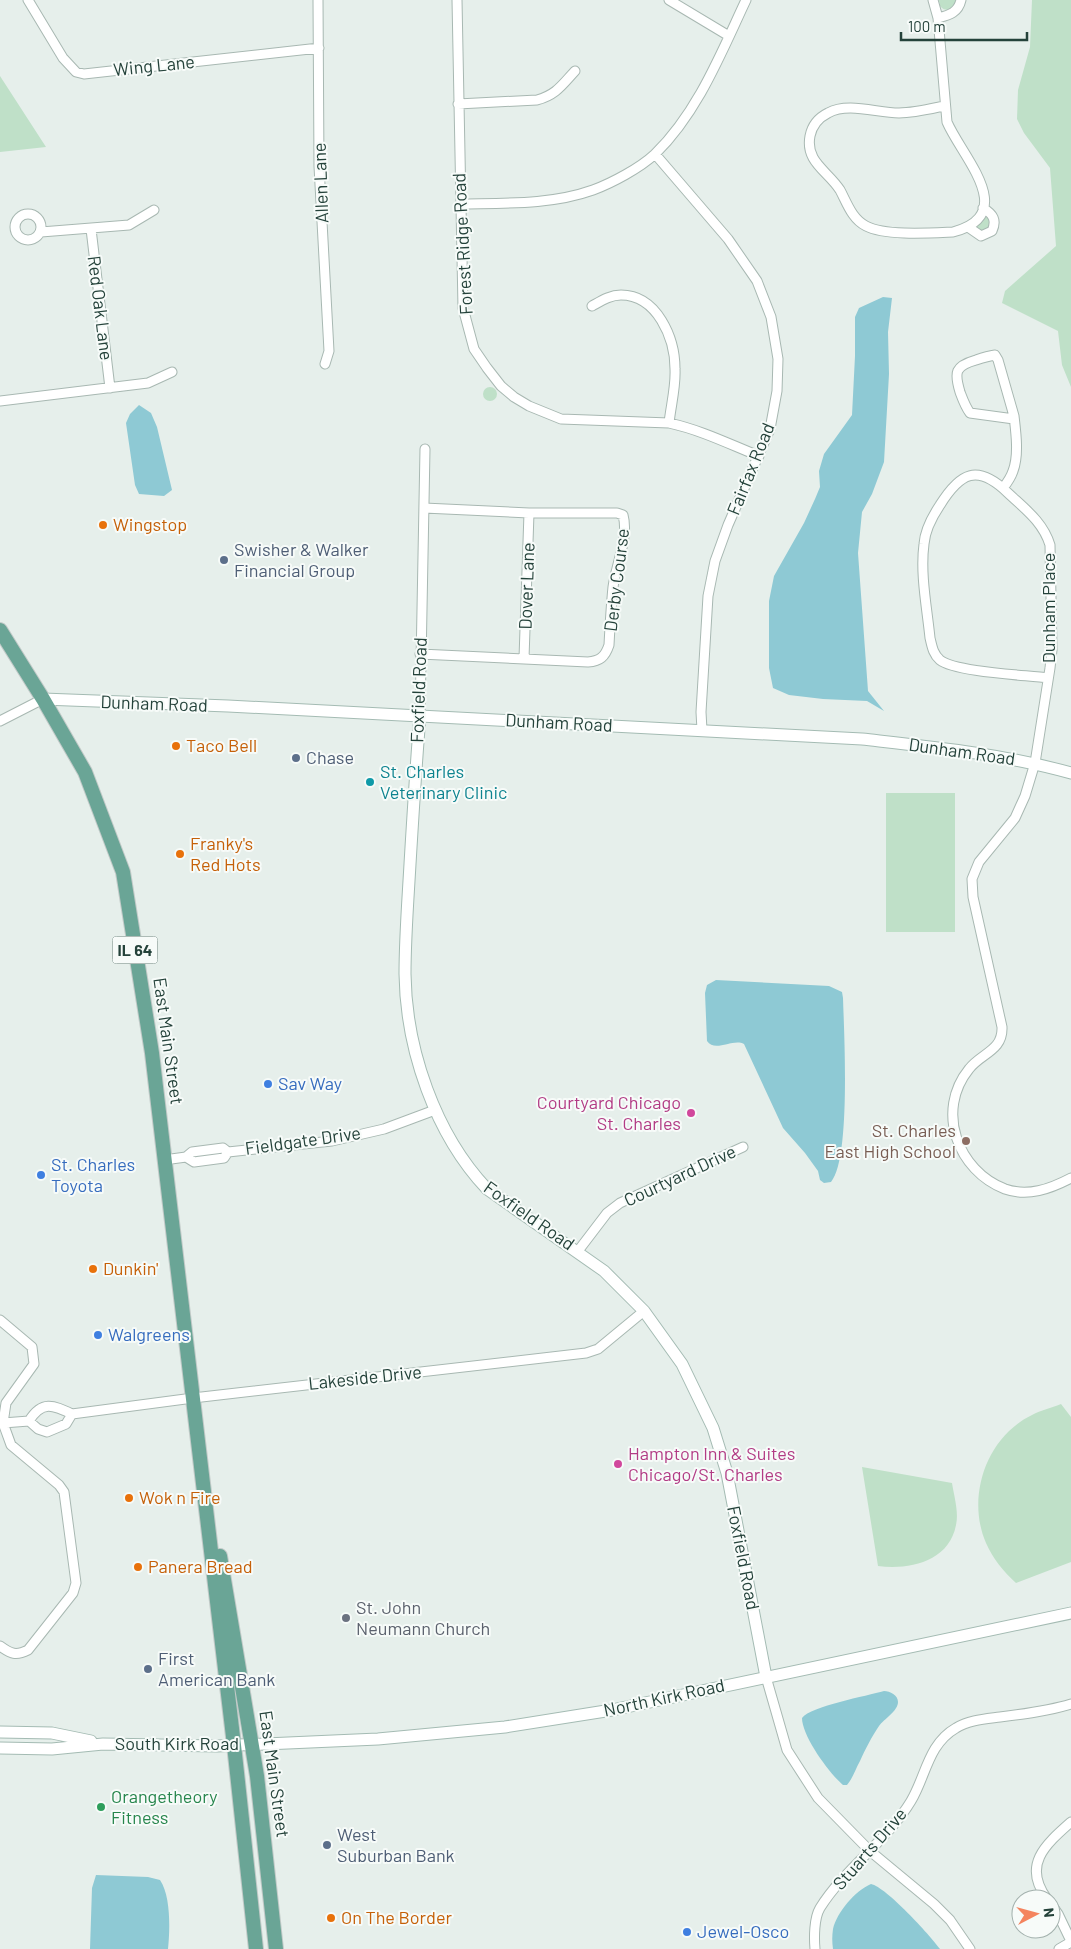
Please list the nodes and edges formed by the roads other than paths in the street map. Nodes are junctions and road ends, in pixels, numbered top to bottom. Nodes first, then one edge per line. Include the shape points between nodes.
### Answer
1 (28, 0) edge
2 (318, 0) edge
3 (456, 0) edge
4 (669, 0) edge
5 (746, 0) edge
6 (933, 0) edge
7 (961, 0) edge
8 (938, 18) junction
9 (729, 36) junction
10 (319, 48) junction
11 (575, 71) dead end
12 (458, 104) junction
13 (944, 106) junction
14 (655, 154) junction
15 (460, 204) junction
16 (983, 208) junction
17 (154, 210) dead end
18 (968, 226) junction
19 (90, 229) junction
20 (41, 232) dead end
21 (592, 306) dead end
22 (325, 364) dead end
23 (172, 372) dead end
24 (110, 388) junction
25 (0, 401) edge
26 (1014, 419) junction
27 (669, 423) junction
28 (425, 449) dead end
29 (759, 456) junction
30 (1003, 488) junction
31 (424, 508) junction
32 (529, 513) junction
33 (0, 630) edge
34 (420, 654) junction
35 (524, 658) junction
36 (1048, 678) junction
37 (43, 699) junction
38 (420, 716) junction
39 (0, 721) edge
40 (702, 730) junction
41 (1035, 763) junction
42 (1071, 774) edge
43 (435, 1110) junction
44 (743, 1146) dead end
45 (164, 1160) junction
46 (1071, 1178) edge
47 (578, 1251) junction
48 (644, 1311) junction
49 (0, 1320) edge
50 (193, 1398) junction
51 (72, 1414) junction
52 (29, 1421) junction
53 (3, 1423) junction
54 (1071, 1613) edge
55 (0, 1646) edge
56 (766, 1676) junction
57 (1071, 1704) edge
58 (0, 1732) edge
59 (102, 1744) junction
60 (252, 1744) junction
61 (234, 1745) junction
62 (0, 1748) edge
63 (1071, 1822) edge
64 (870, 1851) junction
65 (1042, 1889) edge
66 (1061, 1920) edge
67 (1071, 1942) edge
68 (256, 1949) edge
69 (276, 1949) edge
70 (815, 1949) edge
71 (970, 1949) edge
72 (1059, 1949) edge

1 - 10 street, Wing Lane via 63,58 76,72 84,74
2 - 10 street, Allen Lane
3 - 12 street, Forest Ridge Road
4 - 9 street
5 - 9 street
6 - 8 street
7 - 8 street via 955,12
8 - 13 street
9 - 14 street via 710,76 685,116
10 - 22 street, Allen Lane via 319,166 329,351
11 - 12 street via 554,94 547,97
12 - 15 street, Forest Ridge Road
13 - 16 street via 946,122 981,181
13 - 18 street via 900,113 837,109 817,120 809,149 813,159 839,189 852,213 867,227 888,232 936,233 953,232
14 - 15 street via 634,170 593,190 542,201
14 - 29 street, Fairfax Road via 728,239 758,281 771,317 778,359 777,391 770,428
15 - 27 street, Forest Ridge Road via 464,308 468,328 474,349 501,386 529,406 561,420
16 - 18 street
16 - 18 street via 993,216 995,224 992,231 981,236
17 - 19 street via 129,225
19 - 20 street
19 - 24 street, Red Oak Lane
21 - 27 street via 621,295 638,299 654,310 665,325 676,369
23 - 24 street via 148,383
24 - 25 street
26 - 26 street via 995,355 963,364 959,368 957,382 970,414
26 - 30 street via 1015,464
27 - 29 street, Forest Ridge Road
28 - 31 street, Foxfield Road
29 - 40 street, Fairfax Road via 715,561 708,596
30 - 36 street, Dunham Place via 1040,523 1050,545 1052,650
30 - 36 street, Dunham Place via 986,477 967,476 950,489 933,516 924,542 923,558 930,638 939,659 950,665
31 - 32 street, Derby Course
31 - 34 street, Foxfield Road
32 - 35 street, Dover Lane
32 - 35 street, Derby Course via 617,513 623,515 624,520 613,587 609,646 601,660
33 - 37 main road, East Main Street / IL 64
34 - 35 street, Derby Course
34 - 38 street, Foxfield Road
36 - 41 street, Dunham Place
37 - 38 street, Dunham Road
37 - 39 street
37 - 45 main road, East Main Street / IL 64 via 85,772 123,872 152,1053
38 - 40 street, Dunham Road
38 - 43 street, Foxfield Road via 405,976 412,1035
40 - 41 street, Dunham Road via 862,739
41 - 42 street, Dunham Road
41 - 46 street, Dunham Place via 1015,818 983,856 972,879 1003,1037 968,1070 957,1090 953,1113 961,1152 987,1179 1020,1193 1040,1191
43 - 45 street, Fieldgate Drive via 384,1129 332,1141 228,1152 224,1158 194,1162 186,1157
43 - 47 street, Foxfield Road via 458,1154 487,1189
44 - 47 street, Courtyard Drive via 620,1203 607,1213
45 - 50 main road, East Main Street / IL 64
47 - 48 street, Foxfield Road via 604,1271
48 - 50 street, Lakeside Drive via 598,1349 586,1353
48 - 56 street, Foxfield Road via 682,1364 713,1428 726,1473
49 - 53 street via 32,1347 34,1364 6,1403
50 - 51 street, Lakeside Drive
50 - 60 main road, East Main Street / IL 64
50 - 61 main road, East Main Street / IL 64
51 - 52 street, Lakeside Drive via 47,1406 38,1409
51 - 52 street via 66,1424 47,1432
52 - 53 street
53 - 55 street via 11,1445 64,1492 76,1583 73,1593 28,1650 18,1655
54 - 56 street, North Kirk Road
56 - 60 street, North Kirk Road via 612,1710 505,1727 378,1740
56 - 64 street via 787,1750 796,1767 818,1798
57 - 64 street, Stuarts Drive via 971,1722 948,1733 934,1750 912,1799 899,1819
58 - 59 street, South Kirk Road via 52,1733
59 - 61 street, South Kirk Road
59 - 62 street, South Kirk Road via 52,1749
60 - 61 street, South Kirk Road
60 - 69 main road, East Main Street / IL 64
61 - 68 main road, East Main Street / IL 64
63 - 65 street via 1043,1849 1037,1864 1037,1880
64 - 70 street, Stuarts Drive via 839,1882 819,1910
64 - 71 street via 939,1909
66 - 67 street
67 - 72 street

